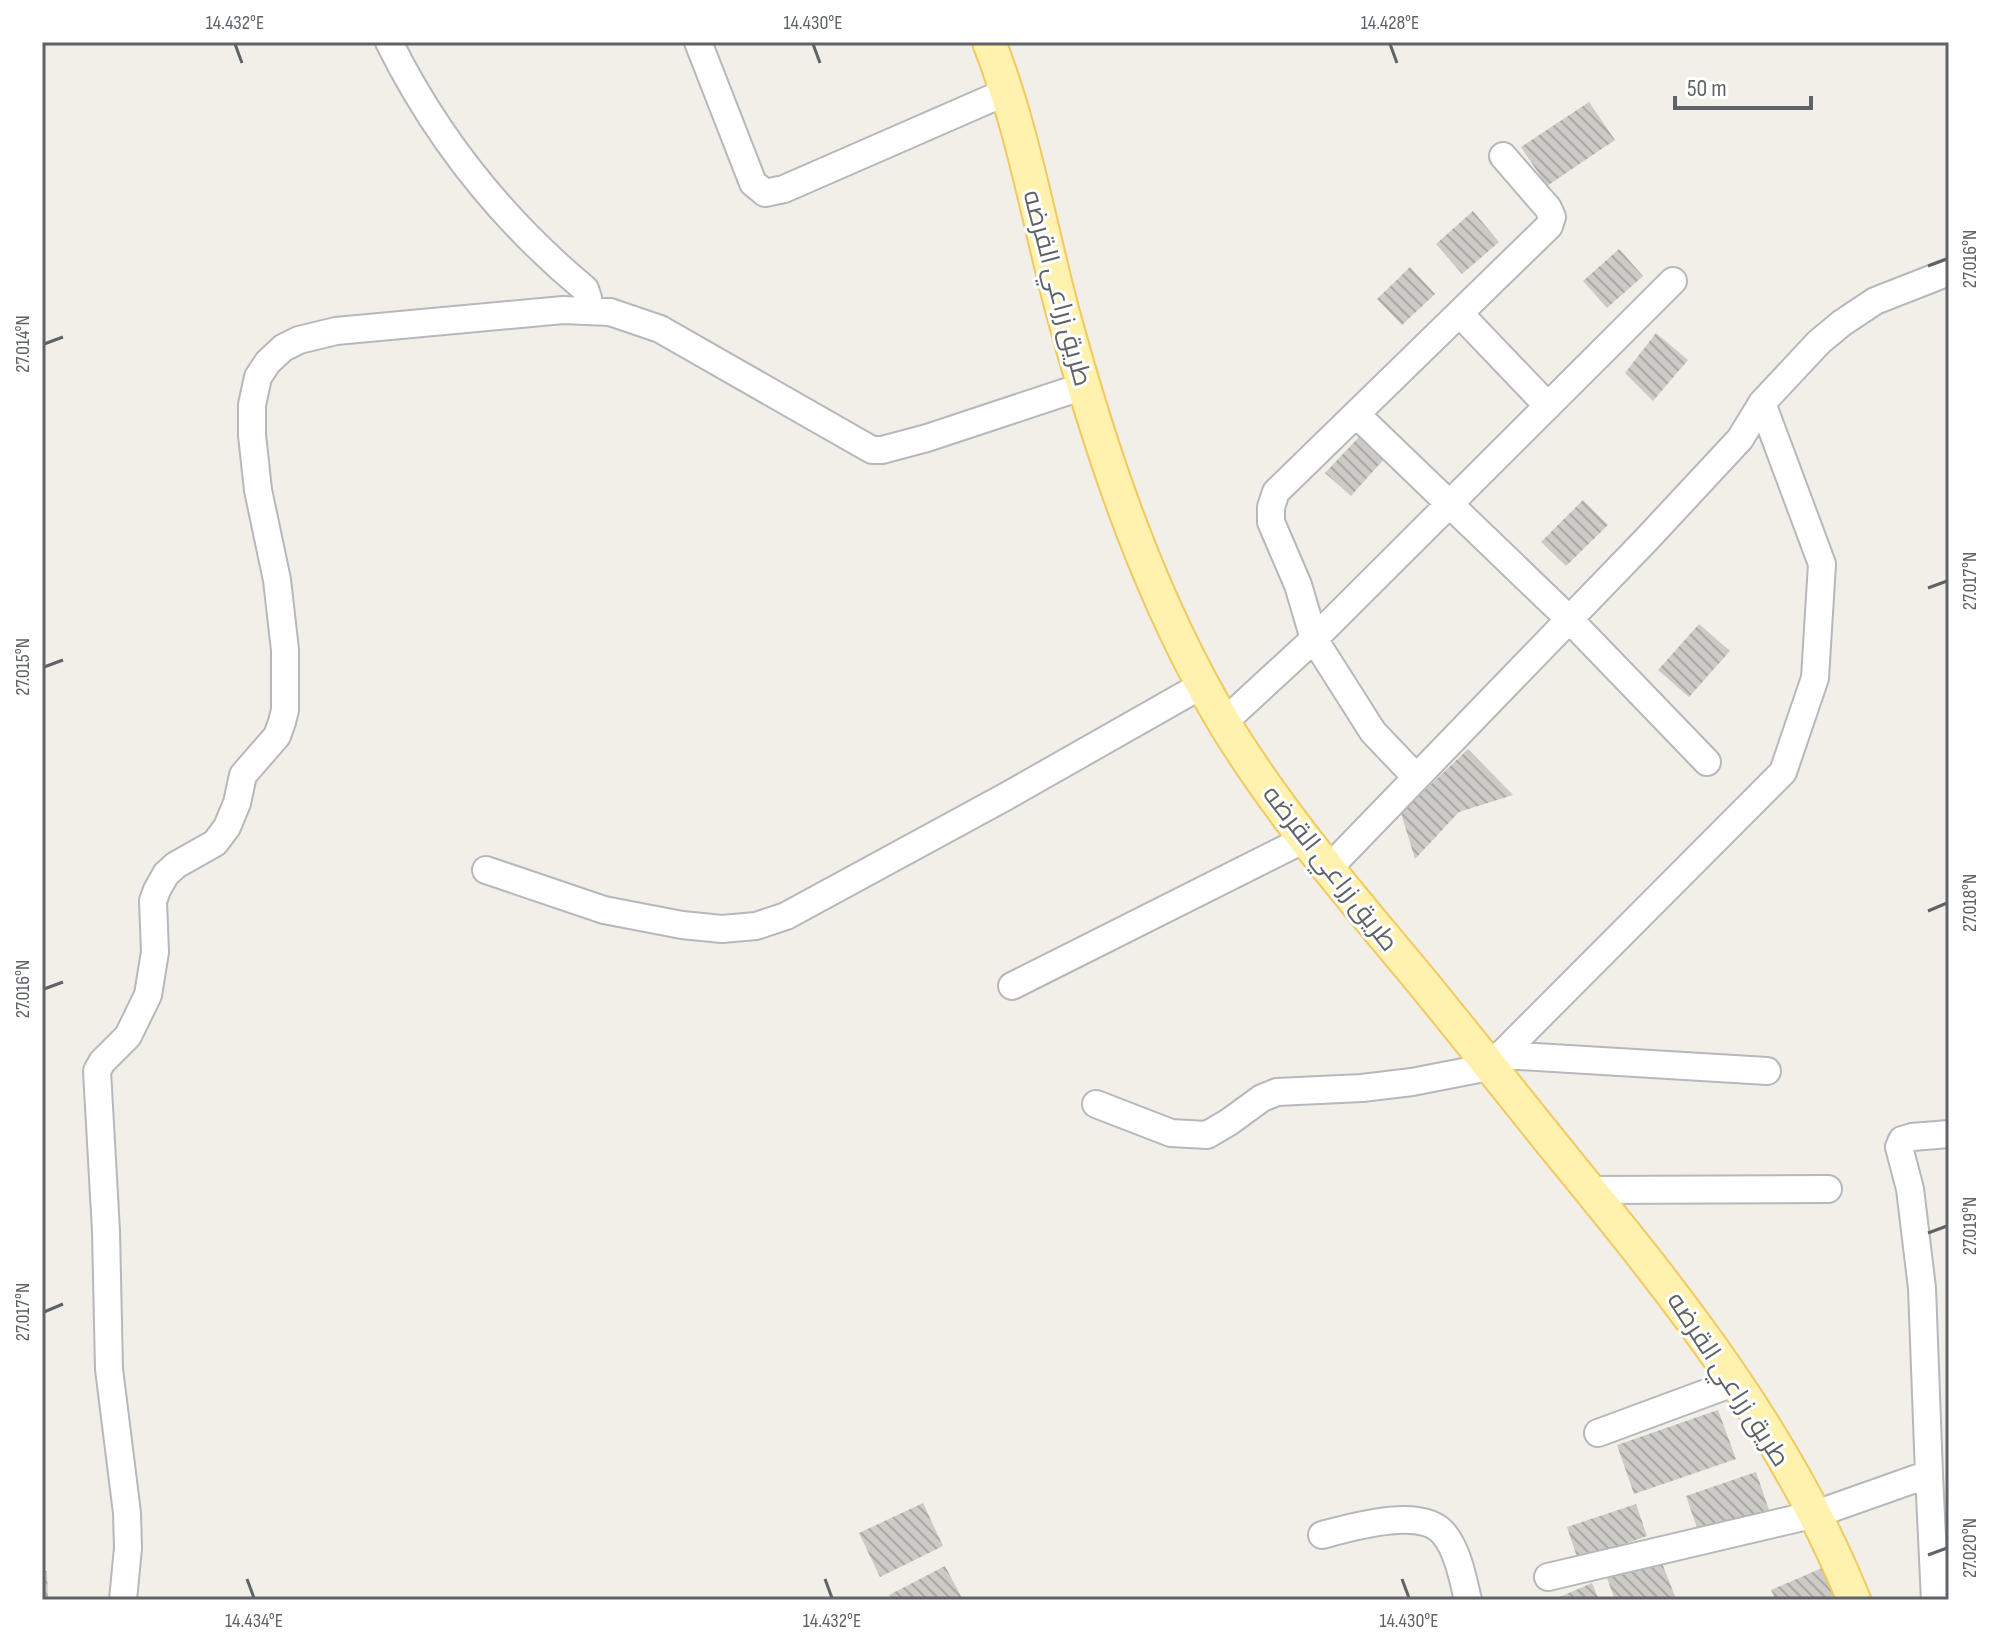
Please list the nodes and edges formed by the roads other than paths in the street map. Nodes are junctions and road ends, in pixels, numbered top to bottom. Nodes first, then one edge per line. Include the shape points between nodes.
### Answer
1 (389, 42) edge
2 (698, 42) edge
3 (989, 42) edge
4 (1006, 92) junction
5 (1503, 156) dead end
6 (1949, 272) edge
7 (1673, 281) dead end
8 (585, 309) junction
9 (1460, 314) junction
10 (1084, 386) junction
11 (1762, 403) junction
12 (1548, 406) junction
13 (1356, 414) junction
14 (1449, 503) junction
15 (1569, 619) junction
16 (1314, 639) junction
17 (1204, 684) junction
18 (1224, 722) junction
19 (1707, 762) dead end
20 (1416, 777) junction
21 (1305, 839) junction
22 (1328, 869) junction
23 (486, 870) dead end
24 (1012, 986) dead end
25 (1496, 1061) junction
26 (1767, 1071) dead end
27 (1096, 1104) dead end
28 (1949, 1134) edge
29 (1828, 1189) dead end
30 (1590, 1190) junction
31 (1736, 1382) junction
32 (1598, 1433) dead end
33 (1929, 1474) junction
34 (1816, 1514) junction
35 (1322, 1535) dead end
36 (1548, 1577) dead end
37 (123, 1600) edge
38 (1468, 1600) edge
39 (1854, 1600) edge
40 (1935, 1600) edge

1 - 8 street via 459,158 527,238 585,289
2 - 4 street via 753,183 765,193
3 - 4 main road, طريق زراعي القرضه
4 - 10 main road, طريق زراعي القرضه
5 - 9 street via 1552,217 1549,226
6 - 11 street via 1875,301 1842,323
7 - 12 street
8 - 10 street via 660,329 872,450 927,438
8 - 37 street via 336,331 299,340 268,362 254,391 254,459 277,580 285,710 277,736 243,775 227,827 215,843 176,865 157,890 148,995 128,1036 97,1071 109,1369 127,1513
9 - 12 street
9 - 13 street
10 - 17 main road, طريق زراعي القرضه via 1126,515
11 - 15 street via 1740,439
11 - 25 street via 1822,564 1815,678 1783,772
12 - 14 street
13 - 14 street
13 - 16 street via 1276,492 1271,507 1277,542 1298,585
14 - 15 street
14 - 16 street
15 - 19 street
15 - 20 street
16 - 18 street
16 - 20 street via 1373,732
17 - 18 main road, طريق زراعي القرضه
17 - 23 street via 786,916 756,926 722,929 604,910
18 - 21 main road, طريق زراعي القرضه
20 - 22 street
21 - 22 main road, طريق زراعي القرضه
21 - 24 street
22 - 25 main road, طريق زراعي القرضه
25 - 26 street
25 - 27 street via 1412,1082 1277,1092 1207,1135 1171,1133
25 - 30 main road, طريق زراعي القرضه
28 - 33 street via 1912,1137 1899,1147 1910,1189 1922,1288
29 - 30 street
30 - 31 main road, طريق زراعي القرضه via 1662,1277
31 - 32 street
31 - 34 main road, طريق زراعي القرضه
33 - 34 street
33 - 40 street
34 - 36 street
34 - 39 main road, طريق زراعي القرضه
35 - 38 street via 1388,1521 1427,1522 1444,1532

